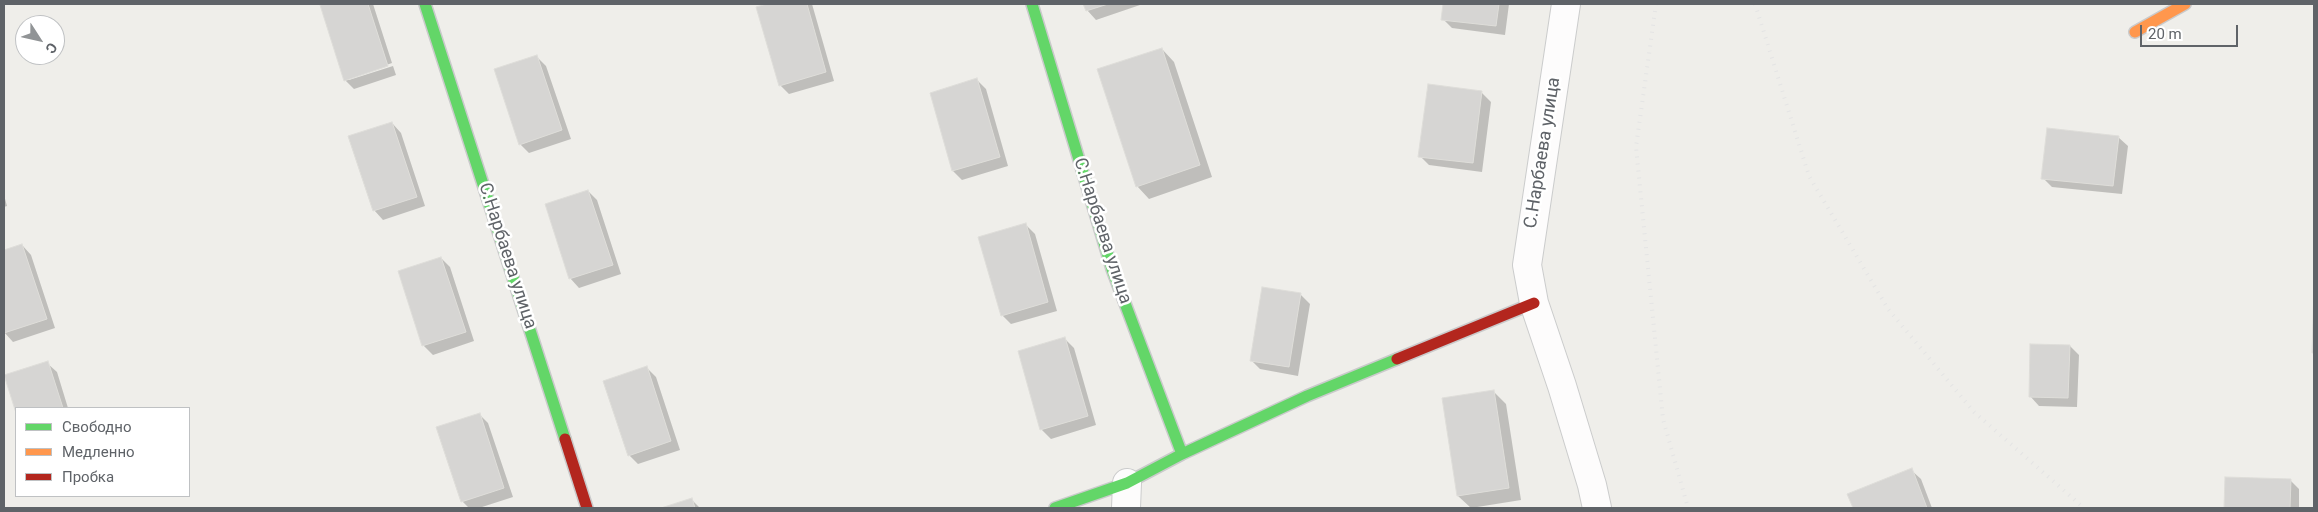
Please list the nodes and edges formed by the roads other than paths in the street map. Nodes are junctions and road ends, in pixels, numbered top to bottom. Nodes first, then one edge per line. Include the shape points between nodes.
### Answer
1 (425, 4) edge
2 (1032, 4) edge
3 (1566, 4) edge
4 (2185, 4) edge
5 (2135, 32) dead end
6 (1534, 303) junction
7 (1182, 454) junction
8 (1126, 496) edge
9 (588, 508) edge
10 (1055, 508) edge
11 (1597, 508) edge

1 - 9 street, С.Нарбаева улица
2 - 7 street, С.Нарбаева улица via 1112,269
3 - 6 street, С.Нарбаева улица via 1527,265
4 - 5 street
6 - 7 street via 1307,396
6 - 11 street, С.Нарбаева улица
7 - 8 street
8 - 10 street

